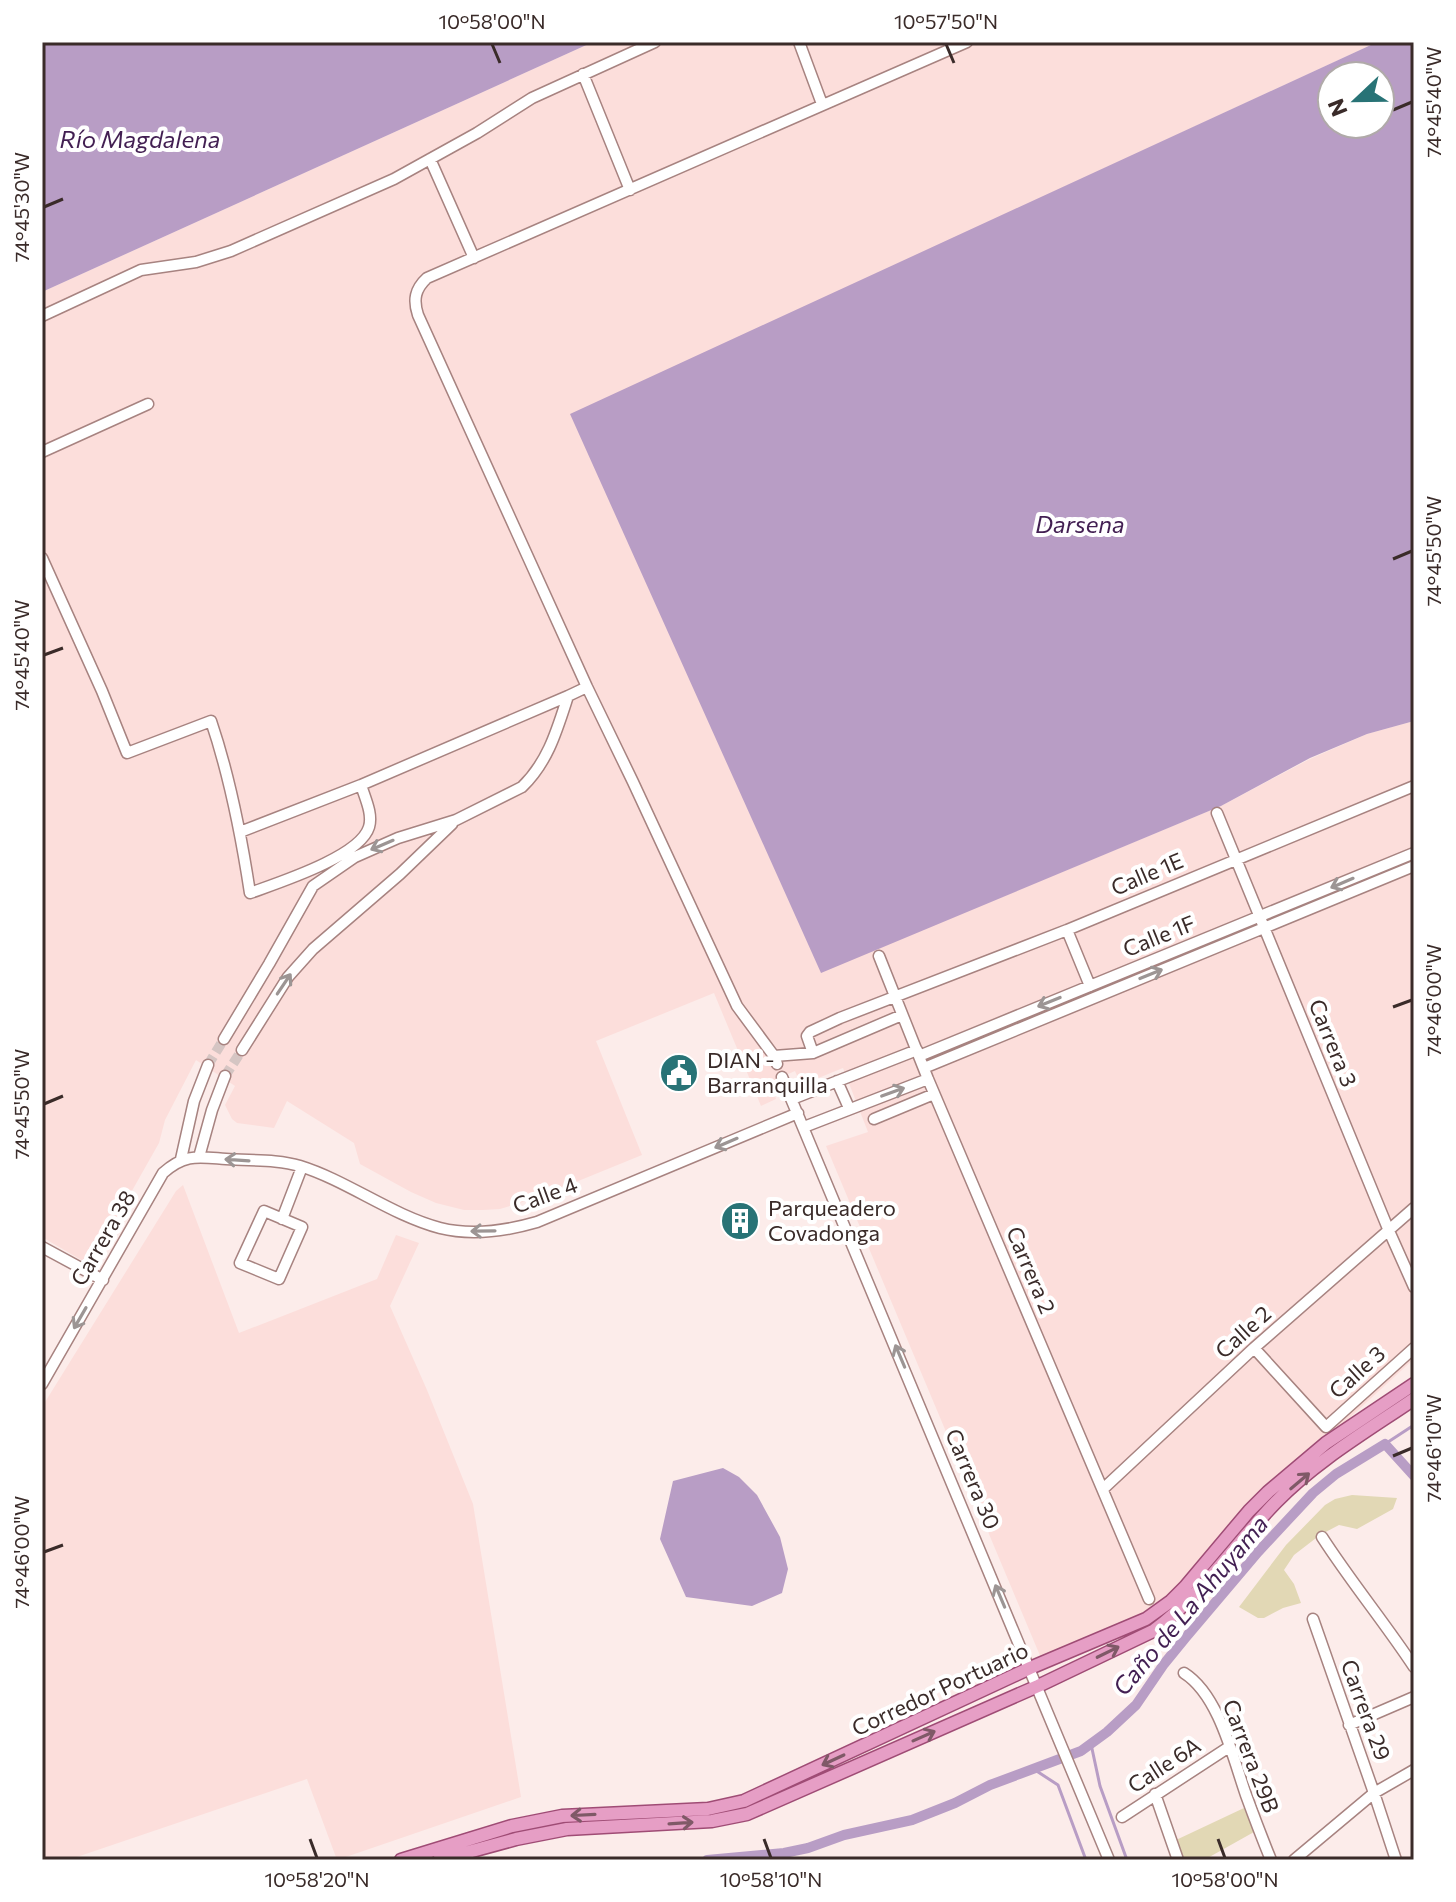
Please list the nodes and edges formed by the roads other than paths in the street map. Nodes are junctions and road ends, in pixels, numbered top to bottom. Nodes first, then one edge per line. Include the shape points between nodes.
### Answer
1 (655, 42) edge
2 (799, 42) edge
3 (967, 42) edge
4 (583, 74) junction
5 (822, 104) junction
6 (430, 159) junction
7 (630, 190) junction
8 (474, 258) junction
9 (42, 316) edge
10 (148, 404) dead end
11 (42, 452) edge
12 (42, 558) edge
13 (587, 687) junction
14 (568, 696) junction
15 (361, 785) junction
16 (1414, 786) edge
17 (1217, 813) dead end
18 (456, 820) junction
19 (240, 832) junction
20 (1414, 853) edge
21 (1236, 859) junction
22 (1414, 866) edge
23 (1262, 923) junction
24 (1067, 930) junction
25 (879, 956) dead end
26 (1109, 978) junction
27 (1090, 986) junction
28 (1114, 990) junction
29 (895, 996) junction
30 (902, 1015) junction
31 (224, 1039) tunnel mouth
32 (242, 1050) tunnel mouth
33 (813, 1053) junction
34 (918, 1053) junction
35 (208, 1065) tunnel mouth
36 (926, 1074) junction
37 (225, 1076) tunnel mouth
38 (782, 1077) dead end
39 (837, 1081) junction
40 (934, 1094) junction
41 (792, 1099) junction
42 (849, 1108) junction
43 (798, 1113) junction
44 (874, 1119) dead end
45 (804, 1127) junction
46 (199, 1157) junction
47 (181, 1159) junction
48 (302, 1167) junction
49 (1414, 1208) edge
50 (282, 1219) junction
51 (1389, 1231) junction
52 (42, 1247) edge
53 (103, 1280) junction
54 (1414, 1287) edge
55 (1254, 1348) junction
56 (1414, 1348) edge
57 (42, 1384) edge
58 (1414, 1384) edge
59 (1414, 1399) edge
60 (1331, 1439) junction
61 (1103, 1489) junction
62 (1322, 1537) dead end
63 (1149, 1599) dead end
64 (1313, 1619) dead end
65 (1414, 1667) edge
66 (1030, 1668) junction
67 (1184, 1673) dead end
68 (1038, 1686) junction
69 (1414, 1697) edge
70 (1349, 1725) junction
71 (1229, 1747) junction
72 (1414, 1770) edge
73 (1374, 1793) junction
74 (1155, 1794) junction
75 (1122, 1817) dead end
76 (401, 1860) edge
77 (439, 1860) edge
78 (1109, 1860) edge
79 (1178, 1860) edge
80 (1271, 1860) edge
81 (1294, 1860) edge
82 (1396, 1860) edge

1 - 4 street
2 - 5 street
3 - 5 street
4 - 6 street
4 - 7 street
5 - 7 street
6 - 8 street
6 - 9 street via 231,251 141,270
7 - 8 street
8 - 13 street via 427,278 415,305
10 - 11 street
12 - 19 street via 127,753 211,721
13 - 14 street
13 - 33 street via 737,1006 775,1060
14 - 15 street
14 - 18 street via 547,755 530,779
15 - 19 street
15 - 19 street via 370,816 366,835 296,877 250,893
16 - 21 street, Calle 1E
17 - 21 street, Carrera 3
18 -> 31 street via 355,857 313,886
32 -> 18 street via 288,977 313,949
20 -> 23 street, Calle 1F
21 - 23 street, Carrera 3
21 - 24 street, Calle 1E
22 - 23 street, Calle 1F
23 - 26 street, Calle 1F
28 -> 23 street, Calle 1F
23 - 51 street, Carrera 3
24 - 27 street
24 - 29 street, Calle 1E
25 - 29 street, Carrera 2
26 - 27 street, Calle 1F
26 - 28 street
27 -> 34 street, Calle 1F
28 - 36 street, Calle 1F
29 - 30 street, Carrera 2
29 - 33 street, Calle 1E via 810,1032
30 - 33 street
30 - 34 street, Carrera 2
34 - 36 street, Carrera 2
34 - 39 street, Calle 1F
35 - 47 street
36 - 40 street, Carrera 2
42 -> 36 street, Calle 1F
37 - 46 street
38 - 41 street, Carrera 30
39 - 41 street, Calle 1F
39 - 42 street
40 - 44 street
40 - 61 street, Carrera 2
41 - 43 street, Carrera 30
42 - 45 street, Calle 1F
43 - 45 street, Carrera 30
43 -> 48 street, Calle 4 via 537,1222 494,1231 467,1232 422,1222
66 -> 45 street, Carrera 30
46 - 47 street, Calle 4
48 -> 46 street, Calle 4
47 - 53 street, Carrera 38 via 163,1173
48 - 50 street
49 - 51 street, Calle 2
50 - 50 street via 302,1227 279,1279 240,1263 264,1211
51 - 54 street, Carrera 3
51 - 55 street, Calle 2
52 - 53 street
53 -> 57 street, Carrera 38
55 - 60 street
55 - 61 street, Calle 2
56 - 60 street, Calle 3
58 - 60 main road, Corredor Portuario
59 - 60 main road, Corredor Portuario
60 - 66 main road, Corredor Portuario via 1249,1511 1171,1601 1146,1619
68 -> 60 main road, Corredor Portuario via 1166,1622
61 - 63 street, Carrera 2
62 - 65 street
64 - 70 street, Carrera 29
66 - 68 street, Carrera 30
66 -> 76 main road, Corredor Portuario via 744,1801 708,1809 562,1816
67 - 71 street, Carrera 29B via 1204,1691
77 -> 68 main road, Corredor Portuario via 567,1829 712,1821 747,1814
68 - 78 street, Carrera 30
69 - 70 street
70 - 73 street, Carrera 29
71 - 74 street, Calle 6A
71 - 80 street, Carrera 29B
72 - 73 street
73 - 81 street
73 - 82 street, Carrera 29
74 - 75 street, Calle 6A
74 - 79 street

